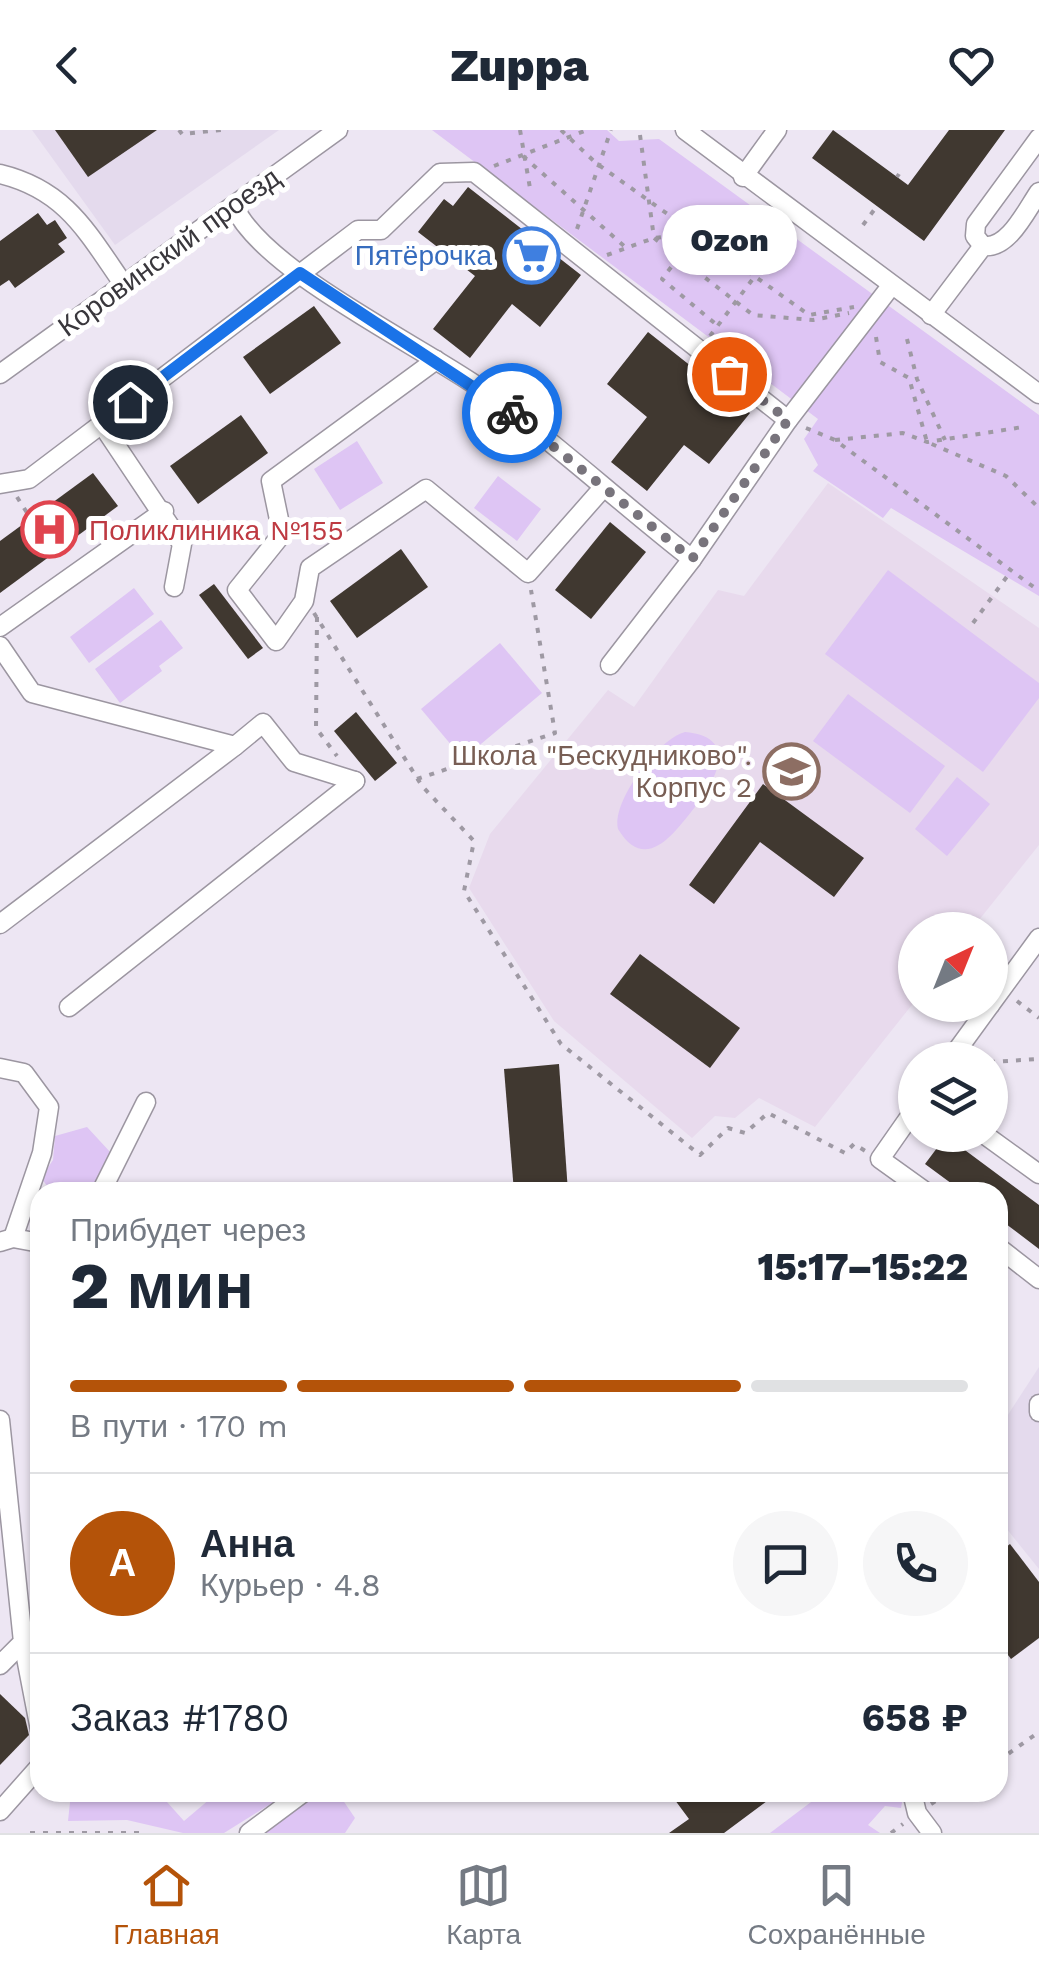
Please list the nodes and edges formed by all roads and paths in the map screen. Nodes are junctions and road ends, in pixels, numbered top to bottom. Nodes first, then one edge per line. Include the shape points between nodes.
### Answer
1 (178, 130) edge
2 (221, 130) edge
3 (338, 130) edge
4 (520, 130) edge
5 (561, 130) edge
6 (587, 130) edge
7 (611, 130) edge
8 (685, 130) edge
9 (777, 130) edge
10 (640, 135) dead end
11 (1039, 138) edge
12 (569, 139) junction
13 (523, 156) junction
14 (596, 164) junction
15 (474, 172) junction
16 (0, 174) edge
17 (742, 177) junction
18 (1039, 192) edge
19 (646, 198) junction
20 (234, 206) junction
21 (876, 206) dead end
22 (582, 212) junction
23 (536, 221) junction
24 (863, 224) dead end
25 (753, 226) dead end
26 (696, 234) junction
27 (791, 234) dead end
28 (654, 238) junction
29 (983, 246) junction
30 (626, 247) junction
31 (781, 248) dead end
32 (571, 249) junction
33 (678, 257) junction
34 (589, 263) junction
35 (300, 273) junction
36 (755, 276) junction
37 (124, 285) junction
38 (891, 286) junction
39 (736, 302) junction
40 (866, 309) junction
41 (931, 315) junction
42 (718, 326) junction
43 (907, 339) dead end
44 (699, 350) junction
45 (436, 360) junction
46 (0, 374) edge
47 (1039, 394) edge
48 (788, 420) junction
49 (102, 424) junction
50 (1023, 428) dead end
51 (835, 440) junction
52 (944, 440) junction
53 (928, 442) junction
54 (0, 484) edge
55 (602, 489) junction
56 (1039, 508) edge
57 (164, 511) junction
58 (692, 559) junction
59 (1011, 571) junction
60 (528, 573) junction
61 (174, 587) dead end
62 (1039, 591) edge
63 (304, 601) junction
64 (317, 617) junction
65 (973, 623) dead end
66 (0, 627) edge
67 (0, 646) edge
68 (610, 665) dead end
69 (235, 746) junction
70 (418, 779) junction
71 (355, 781) junction
72 (0, 924) edge
73 (1039, 938) edge
74 (1008, 980) edge
75 (1008, 993) edge
76 (70, 1006) dead end
77 (1039, 1018) edge
78 (1039, 1059) edge
79 (1008, 1061) edge
80 (0, 1068) edge
81 (146, 1102) dead end
82 (898, 1133) edge
83 (1008, 1152) edge
84 (880, 1159) junction
85 (1039, 1174) edge
86 (106, 1182) edge
87 (912, 1182) edge
88 (6, 1240) edge
89 (1008, 1255) edge
90 (1039, 1279) edge
91 (1039, 1404) edge
92 (1039, 1412) edge
93 (0, 1420) edge
94 (22, 1642) junction
95 (0, 1665) edge
96 (30, 1681) edge
97 (1039, 1732) edge
98 (1008, 1754) edge
99 (30, 1777) edge
100 (291, 1802) edge
101 (915, 1802) edge
102 (0, 1811) edge
103 (30, 1833) edge
104 (146, 1833) edge
105 (250, 1833) edge
106 (932, 1833) edge

1 - 2 path
3 - 20 street, Коровинский проезд
4 - 13 path
5 - 12 path
6 - 12 path
7 - 14 path
8 - 17 street
9 - 17 street
10 - 19 path
11 - 29 street via 976,224
12 - 13 path
12 - 14 path
13 - 15 path
13 - 22 path
13 - 23 path
14 - 19 path
14 - 22 path
15 - 23 street
15 - 35 street via 440,173 380,230 358,230
16 - 37 street via 33,182 62,201
17 - 38 street
18 - 29 street via 1002,242
19 - 26 path
19 - 28 path
20 - 35 street via 242,223
20 - 37 street, Коровинский проезд
21 - 24 path
22 - 30 path
22 - 32 path
23 - 32 street
25 - 26 path
26 - 28 path
26 - 36 path
27 - 31 path
28 - 30 path
28 - 33 path
29 - 41 street
30 - 34 path
32 - 34 street
33 - 39 path
33 - 42 path via 662,280
34 - 44 street
35 - 45 street
35 - 49 street
36 - 39 path
36 - 40 path via 809,314
37 - 46 street, Коровинский проезд
38 - 40 street
38 - 41 street
39 - 40 path via 753,315 813,320
39 - 42 path
40 - 48 street
40 - 53 path via 880,362 908,378
41 - 47 street
42 - 44 path
43 - 52 path
44 - 48 street
45 - 55 street via 490,395
45 - 63 street via 271,481 282,534 237,590 276,641
48 - 51 path
48 - 58 street
49 - 54 street via 28,479
49 - 57 street
50 - 52 path
51 - 53 path via 903,433
51 - 59 path
52 - 53 path
53 - 56 path via 1006,476
55 - 58 street
55 - 60 street
57 - 61 street via 182,544
57 - 66 street
58 - 68 street
59 - 62 path
59 - 65 path
60 - 63 street via 426,489 310,568
60 - 70 path via 556,732
63 - 64 path
64 - 70 path
64 - 71 path via 316,728
67 - 69 street via 32,693
69 - 71 street via 263,722 294,762
69 - 72 street
70 - 84 path via 474,841 464,891 561,1044 700,1155 728,1128 746,1133 768,1113 845,1153 854,1144
71 - 76 street
73 - 74 street
75 - 77 path
78 - 79 path
80 - 88 street via 24,1073 49,1107 42,1153
81 - 86 street
82 - 84 street
83 - 85 street
84 - 87 street
89 - 90 street
91 - 92 street
93 - 94 street
94 - 95 street
94 - 96 street
97 - 98 path
99 - 102 street
100 - 105 street
101 - 106 street
103 - 104 path

